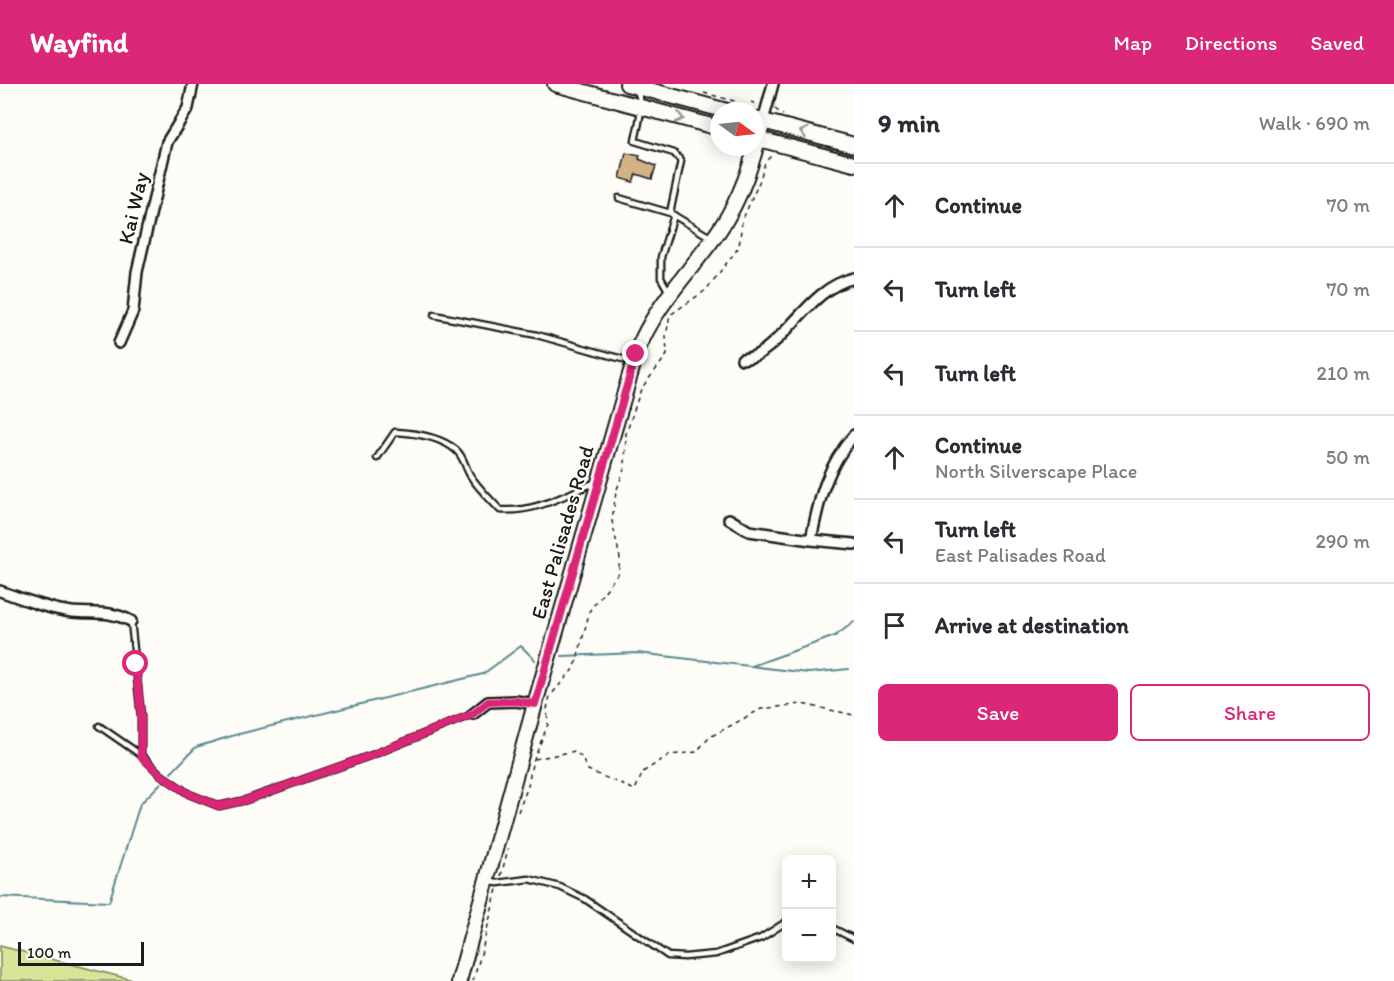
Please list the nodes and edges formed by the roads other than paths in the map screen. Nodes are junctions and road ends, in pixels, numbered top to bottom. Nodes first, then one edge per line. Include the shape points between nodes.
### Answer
1 (193, 84) edge
2 (555, 84) edge
3 (773, 84) edge
4 (630, 85) edge
5 (710, 106) edge
6 (641, 107) junction
7 (764, 107) edge
8 (764, 121) edge
9 (710, 126) edge
10 (764, 140) edge
11 (854, 145) edge
12 (752, 156) edge
13 (854, 164) edge
14 (619, 198) dead end
15 (672, 214) junction
16 (713, 239) junction
17 (854, 278) edge
18 (669, 292) junction
19 (434, 315) dead end
20 (119, 343) dead end
21 (742, 359) dead end
22 (633, 362) junction
23 (854, 435) edge
24 (377, 458) dead end
25 (598, 481) junction
26 (729, 519) dead end
27 (812, 540) junction
28 (854, 544) edge
29 (0, 591) edge
30 (131, 621) joint
31 (535, 704) junction
32 (473, 714) joint
33 (99, 726) dead end
34 (141, 756) junction
35 (492, 882) junction
36 (782, 925) edge
37 (836, 930) edge
38 (854, 939) edge
39 (459, 981) edge

1 - 20 street, Kai Way via 188,108 167,142 137,272 133,311
2 - 6 street
3 - 7 street
4 - 5 street
4 - 6 lane via 640,98
6 -> 9 street
6 - 15 lane via 635,141 674,153 681,161
11 -> 8 street
10 - 13 street
12 - 16 street, East Palisades Road via 744,185
14 - 15 lane
15 - 16 lane
15 - 18 lane via 661,257 661,278
16 - 18 street, East Palisades Road
17 - 21 street via 822,293 759,354
18 - 22 street, East Palisades Road via 646,329
19 - 22 lane via 537,335
22 - 25 street, East Palisades Road
23 - 27 street via 833,463 823,487
24 - 25 lane via 395,432 411,432 448,445 457,450 469,474 500,510 508,511 541,506
25 - 31 street, East Palisades Road
26 - 27 street via 749,531
27 - 28 street
29 - 30 street via 71,612 117,614
30 - 34 lane
31 - 32 street via 488,702
31 - 35 street, East Palisades Road
32 - 34 lane via 351,762 219,806 189,794
33 - 34 lane
35 - 36 lane via 529,879 560,887 668,956 716,954 761,938
35 - 39 street, East Palisades Road
37 - 38 lane

